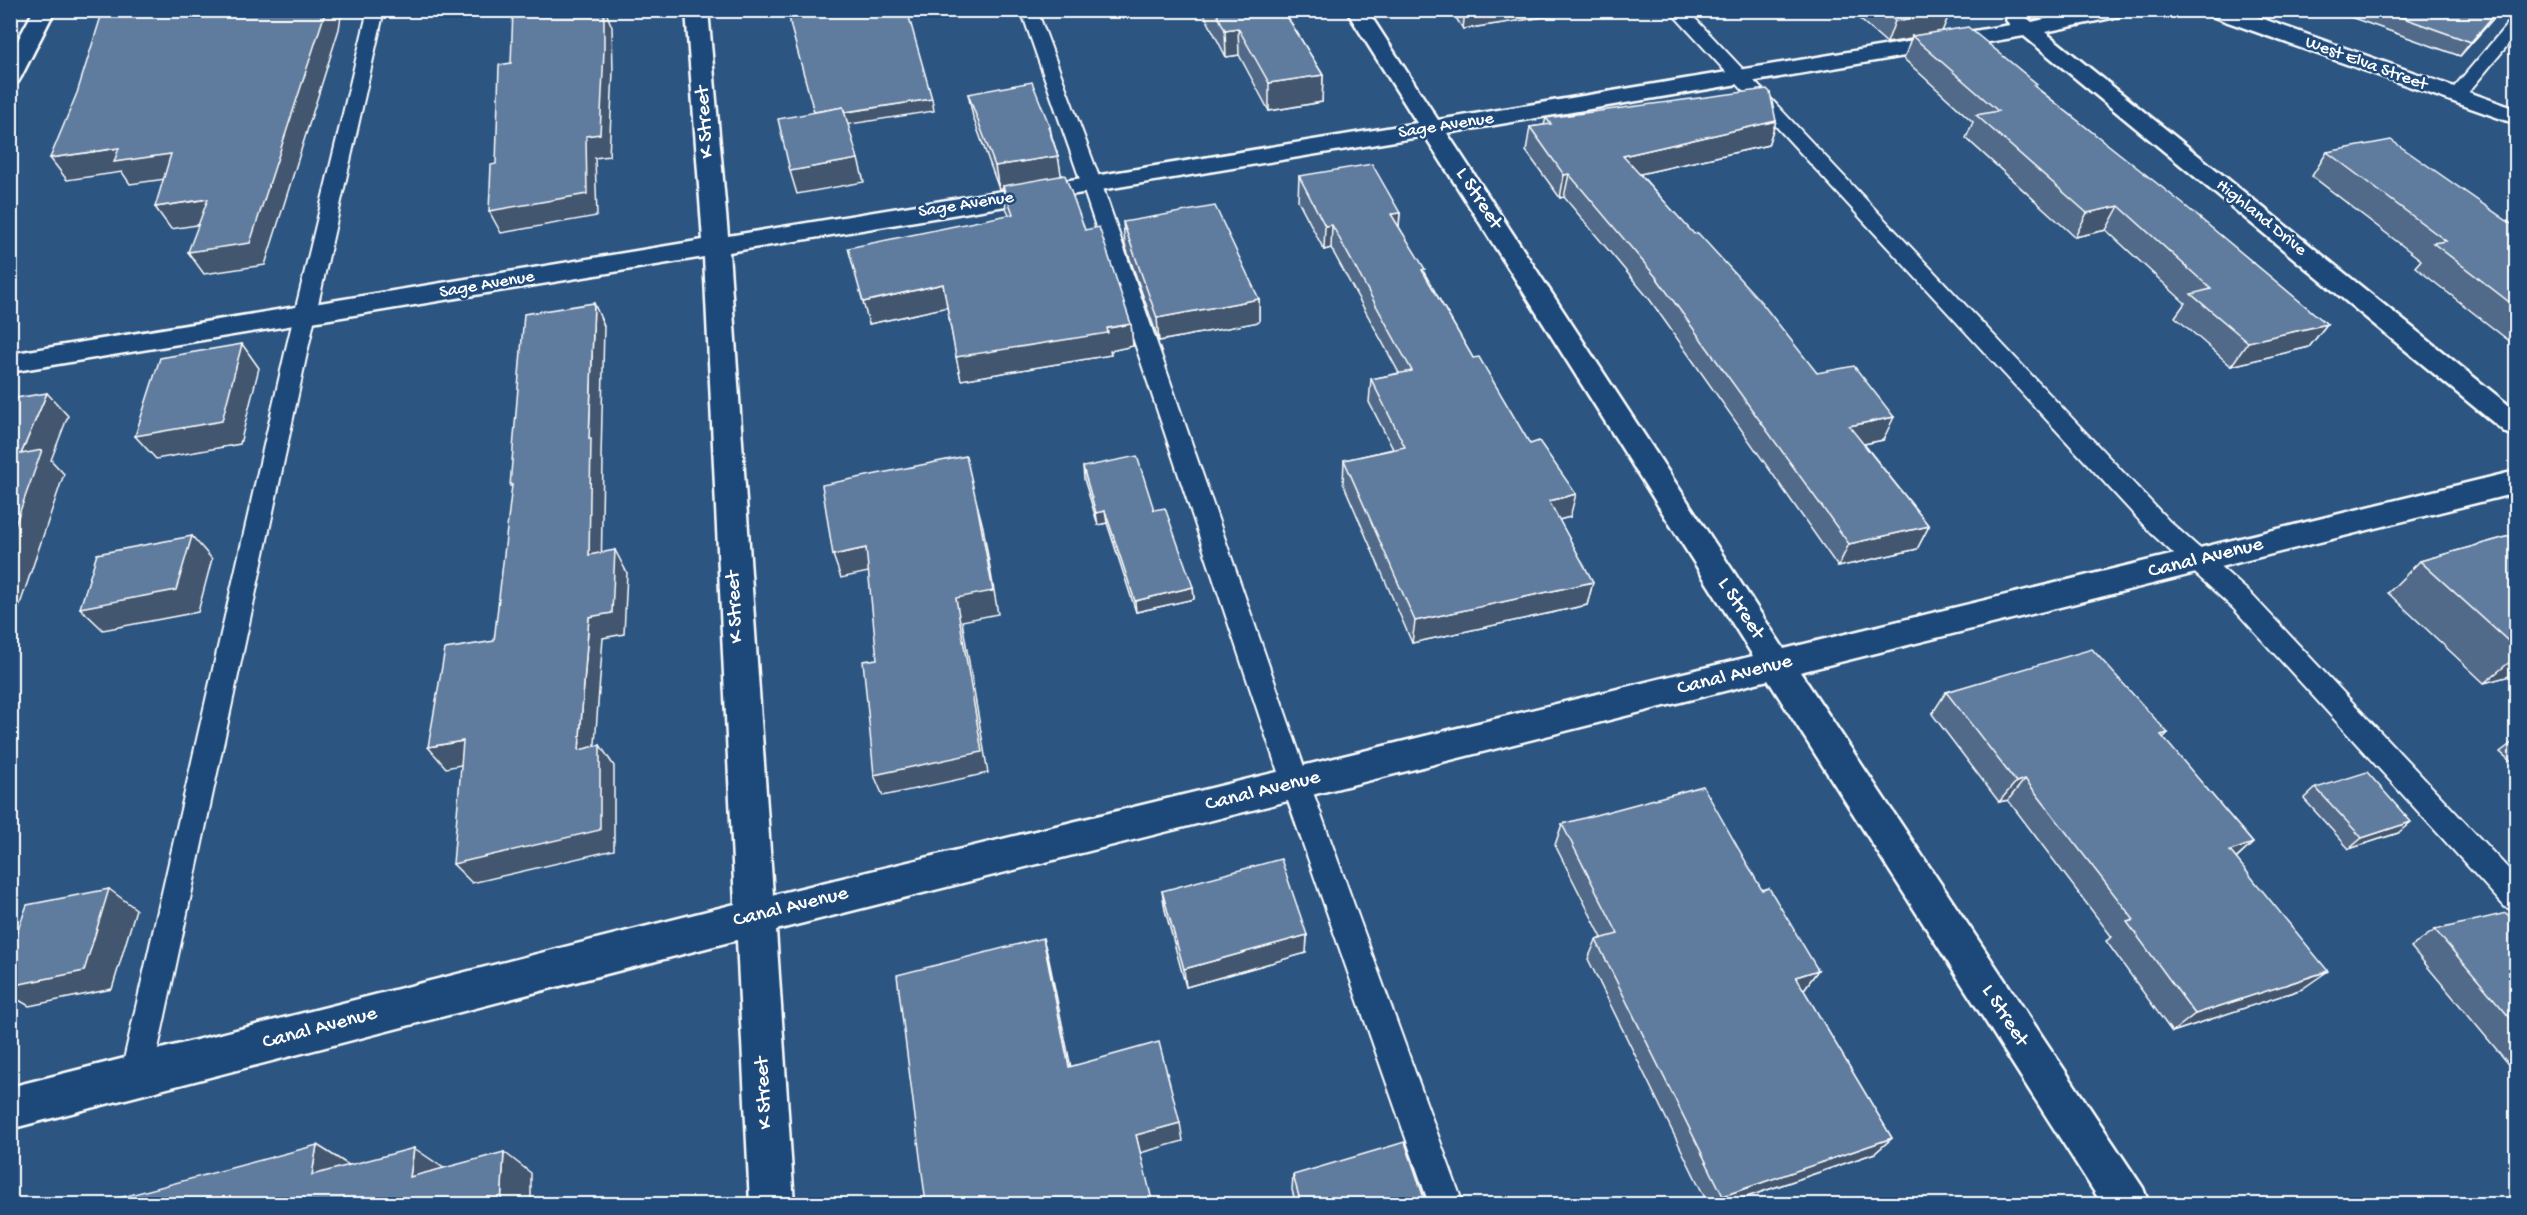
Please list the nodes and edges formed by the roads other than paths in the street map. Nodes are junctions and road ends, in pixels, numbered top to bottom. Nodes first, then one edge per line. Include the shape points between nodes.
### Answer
1 (45, 10) edge
2 (376, 10) edge
3 (697, 10) edge
4 (1029, 10) edge
5 (1356, 10) edge
6 (1677, 10) edge
7 (2006, 10) edge
8 (2117, 10) edge
9 (2216, 10) edge
10 (2517, 25) edge
11 (2028, 29) junction
12 (10, 77) edge
13 (1740, 77) junction
14 (2456, 96) junction
15 (2493, 109) junction
16 (2517, 117) edge
17 (2517, 126) edge
18 (1432, 128) junction
19 (1092, 185) junction
20 (716, 246) junction
21 (305, 316) junction
22 (10, 363) edge
23 (2517, 426) edge
24 (2517, 482) edge
25 (2198, 561) junction
26 (1776, 665) junction
27 (1296, 784) junction
28 (2517, 897) edge
29 (754, 917) junction
30 (136, 1077) junction
31 (10, 1108) edge
32 (772, 1204) edge
33 (1446, 1204) edge
34 (2127, 1204) edge

1 - 12 street
2 - 21 lane
3 - 20 street, K Street
4 - 19 lane
5 - 18 street, L Street
6 - 13 lane
7 - 11 street, Highland Drive
8 - 11 street, Sage Avenue
9 - 14 street, West Elva Street
10 - 14 lane
11 - 13 street, Sage Avenue
11 - 23 street, Highland Drive
13 - 18 street, Sage Avenue
13 - 25 lane via 2153,519
14 - 15 street, West Elva Street
15 - 16 street, West Elva Street
15 - 17 lane
18 - 19 street, Sage Avenue
18 - 26 street, L Street
19 - 20 street, Sage Avenue
19 - 27 lane
20 - 21 street, Sage Avenue
20 - 29 street, K Street
21 - 22 street, Sage Avenue
21 - 30 lane
24 - 25 street, Canal Avenue
25 - 26 street, Canal Avenue
25 - 28 lane via 2242,601
26 - 27 street, Canal Avenue
26 - 34 street, L Street
27 - 29 street, Canal Avenue
27 - 33 lane
29 - 30 street, Canal Avenue
29 - 32 street, K Street
30 - 31 street, Canal Avenue

